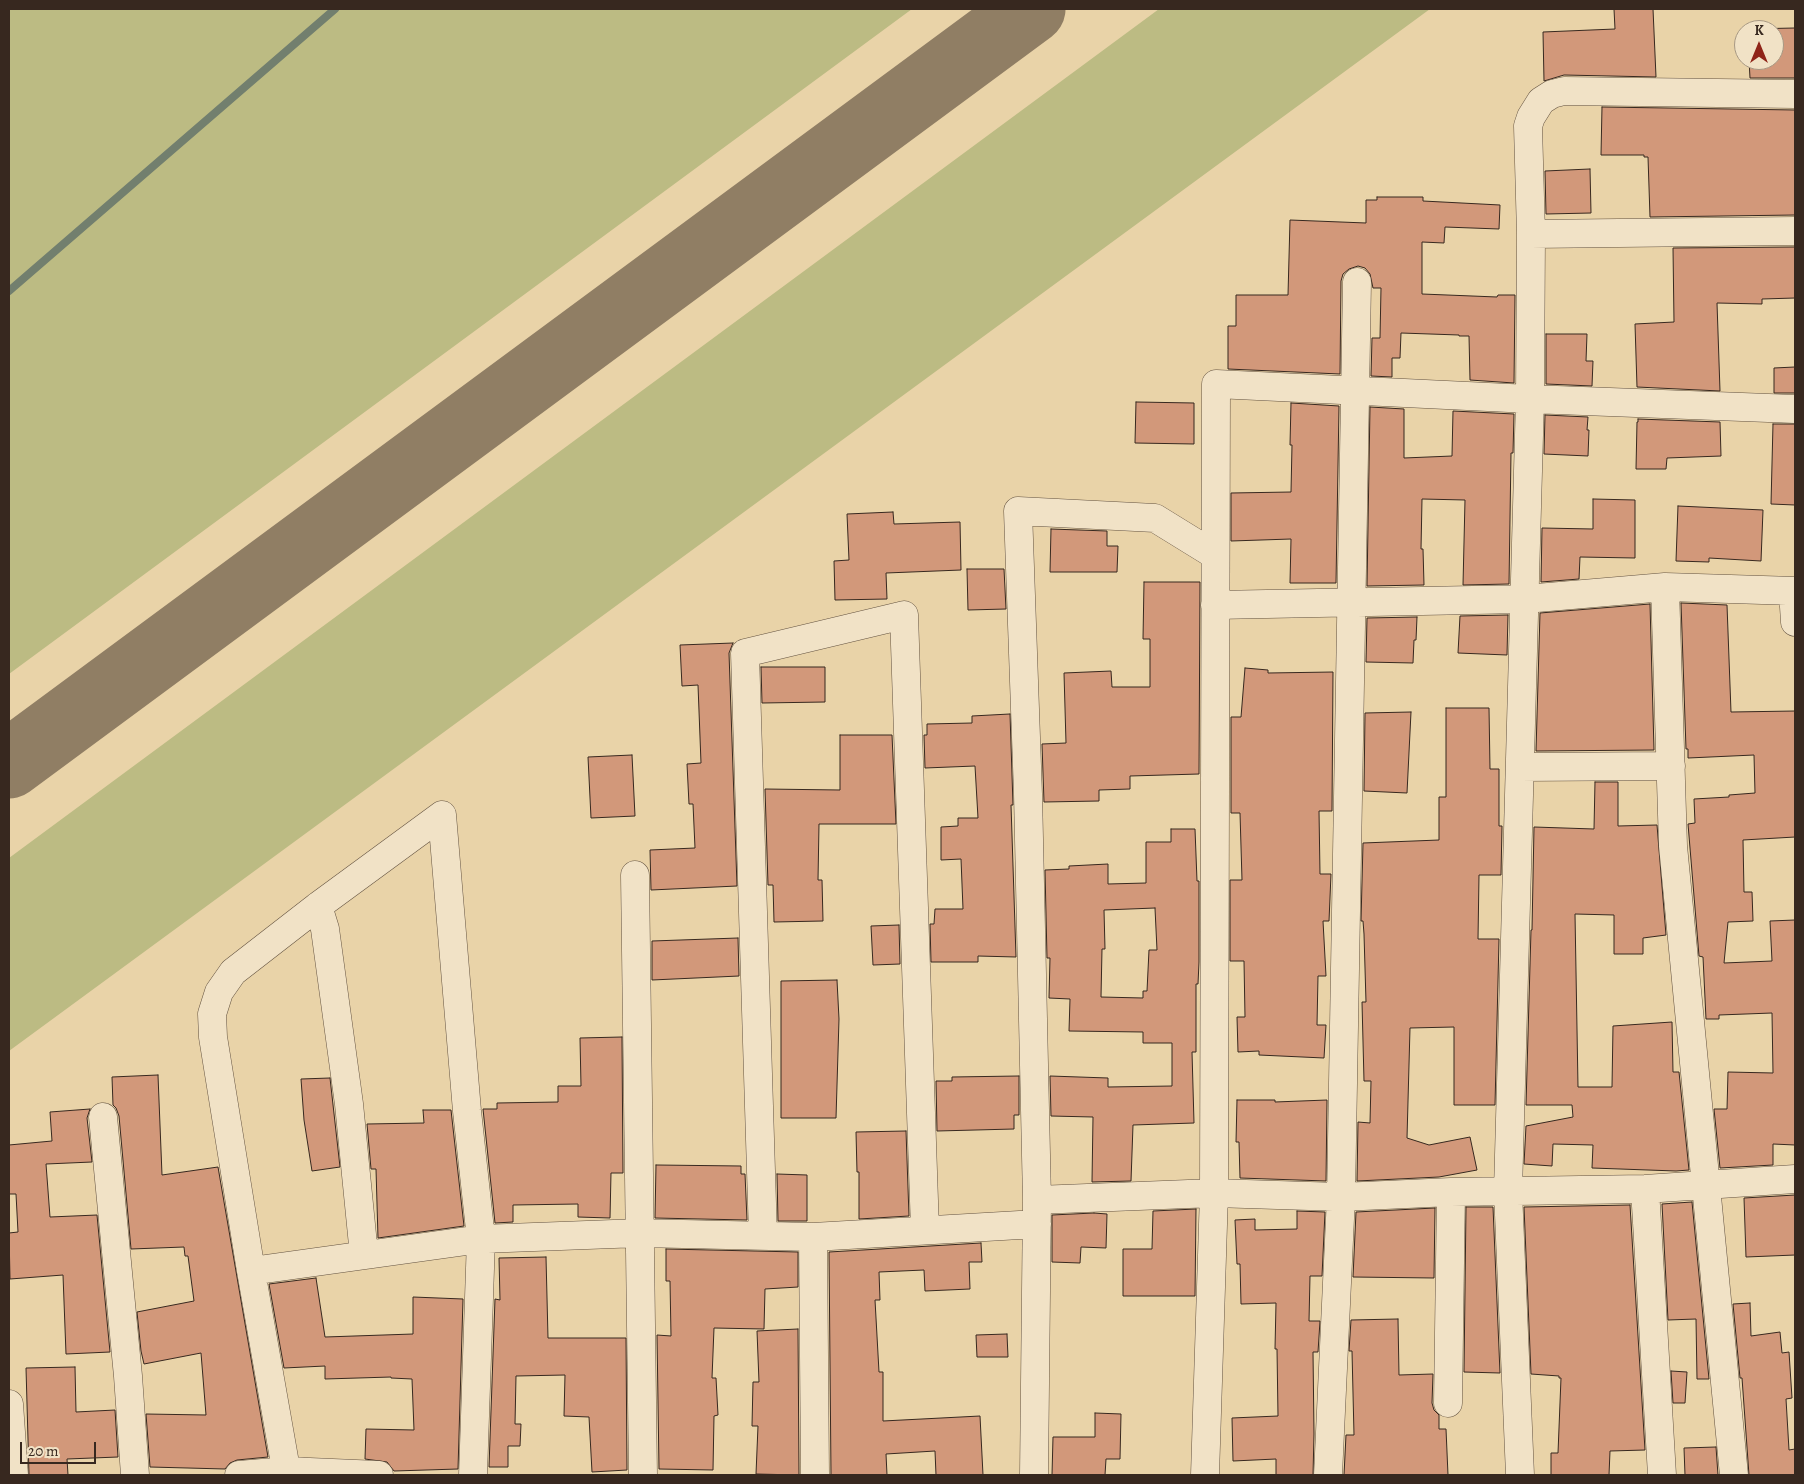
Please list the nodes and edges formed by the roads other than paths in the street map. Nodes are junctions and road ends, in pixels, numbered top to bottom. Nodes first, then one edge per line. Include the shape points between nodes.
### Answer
1 (1795, 94) edge
2 (1795, 231) edge
3 (1531, 234) junction
4 (1357, 282) dead end
5 (1355, 390) junction
6 (1530, 399) junction
7 (1795, 410) edge
8 (1216, 555) junction
9 (1665, 587) junction
10 (1794, 591) edge
11 (1525, 599) junction
12 (1352, 603) junction
13 (1215, 605) junction
14 (1795, 622) edge
15 (1670, 766) junction
16 (1520, 767) junction
17 (635, 875) dead end
18 (318, 906) junction
19 (102, 1117) dead end
20 (1795, 1179) edge
21 (1705, 1184) junction
22 (1646, 1188) junction
23 (1451, 1192) junction
24 (1508, 1192) junction
25 (1214, 1193) junction
26 (1341, 1197) junction
27 (1037, 1212) junction
28 (925, 1230) junction
29 (640, 1233) junction
30 (763, 1236) junction
31 (812, 1237) junction
32 (481, 1239) junction
33 (364, 1255) junction
34 (251, 1271) junction
35 (1448, 1402) dead end
36 (9, 1404) edge
37 (287, 1473) edge
38 (14, 1475) edge
39 (135, 1475) edge
40 (239, 1475) edge
41 (379, 1475) edge
42 (473, 1475) edge
43 (642, 1475) edge
44 (815, 1475) edge
45 (1034, 1475) edge
46 (1205, 1475) edge
47 (1328, 1475) edge
48 (1520, 1475) edge
49 (1662, 1475) edge
50 (1734, 1475) edge

1 - 3 street via 1579,90 1552,94 1535,109 1528,126
2 - 3 street
3 - 6 street
4 - 5 street
5 - 6 street
5 - 8 street via 1216,384
5 - 12 street
6 - 7 street
6 - 11 street
8 - 13 street
8 - 27 street via 1155,518 1018,511
9 - 10 street
9 - 11 street
9 - 15 street
10 - 14 street
11 - 12 street
11 - 16 street
12 - 13 street
12 - 26 street
13 - 25 street
15 - 16 street
15 - 21 street via 1673,846
16 - 24 street
17 - 29 street
18 - 32 street via 442,816
18 - 33 street via 325,929 349,1104
18 - 34 street via 233,972 219,992 212,1014 213,1038
19 - 39 street
20 - 21 street
21 - 22 street
21 - 50 street
22 - 24 street
22 - 49 street
23 - 24 street
23 - 26 street
23 - 35 street
24 - 48 street
25 - 26 street
25 - 27 street
25 - 46 street
26 - 47 street
27 - 28 street
27 - 45 street
28 - 30 street via 904,616 745,653
28 - 31 street
29 - 30 street
29 - 32 street
29 - 43 street
30 - 31 street
31 - 44 street
32 - 33 street
32 - 42 street
33 - 34 street
34 - 37 street
36 - 38 street
37 - 40 street
37 - 41 street

